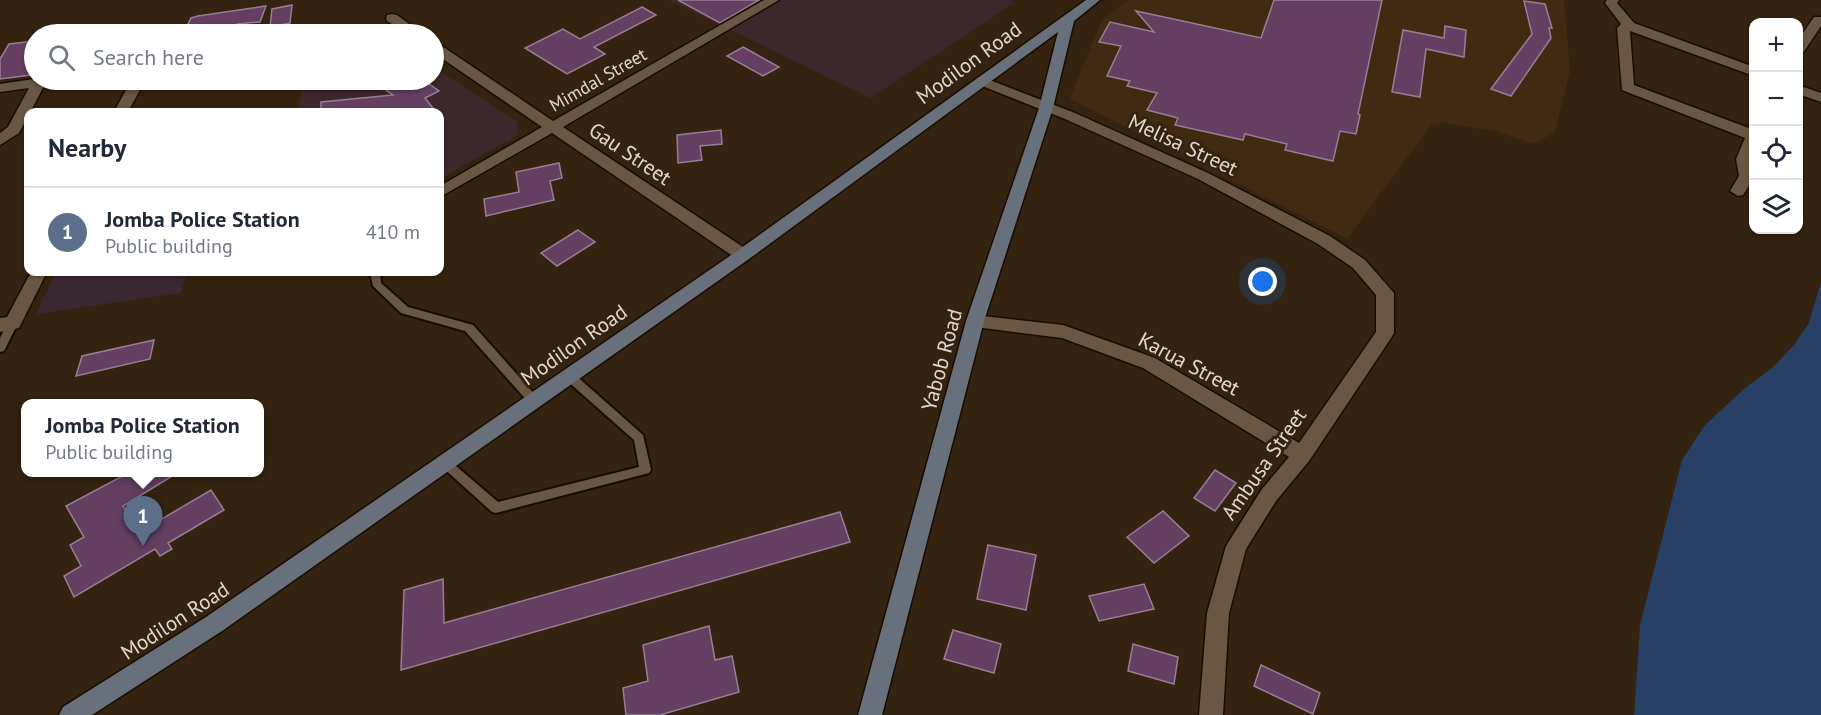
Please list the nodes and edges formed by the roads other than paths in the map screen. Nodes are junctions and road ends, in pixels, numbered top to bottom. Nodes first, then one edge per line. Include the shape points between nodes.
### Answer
1 (773, 0) edge
2 (1094, 0) edge
3 (1613, 0) edge
4 (392, 18) dead end
5 (1068, 19) junction
6 (1820, 20) dead end
7 (401, 24) edge
8 (1629, 26) junction
9 (1803, 44) edge
10 (444, 54) edge
11 (1749, 70) edge
12 (982, 81) junction
13 (24, 84) edge
14 (0, 88) edge
15 (35, 90) edge
16 (131, 90) edge
17 (1803, 91) edge
18 (1821, 98) edge
19 (25, 108) edge
20 (123, 108) edge
21 (1046, 108) junction
22 (24, 110) edge
23 (552, 127) junction
24 (1749, 133) edge
25 (0, 140) edge
26 (1749, 145) edge
27 (444, 190) edge
28 (1738, 191) dead end
29 (743, 255) junction
30 (1359, 264) joint
31 (36, 276) edge
32 (375, 276) edge
33 (975, 321) junction
34 (6, 324) edge
35 (0, 348) edge
36 (569, 376) junction
37 (534, 401) junction
38 (1302, 455) junction
39 (445, 463) junction
40 (71, 715) edge
41 (870, 715) edge
42 (1211, 715) edge

1 - 23 street, Mimdal Street
2 - 5 main road, Modilon Road
3 - 8 street via 1611,3
4 - 7 street
5 - 12 main road, Modilon Road
5 - 21 main road, Yabob Road
6 - 9 street
8 - 11 street
8 - 24 street via 1623,28 1627,87
10 - 23 street, Gau Street
12 - 21 street, Melisa Street
12 - 29 main road, Modilon Road
13 - 14 street
15 - 19 street
16 - 20 street
17 - 18 street
21 - 30 street, Melisa Street via 1203,176 1324,240
21 - 33 main road, Yabob Road
22 - 25 street via 14,129
23 - 27 street, Mimdal Street
23 - 29 street, Gau Street
26 - 28 street via 1743,159 1747,176
29 - 36 main road, Modilon Road
30 - 38 street, Ambusa Street via 1385,293 1386,333
31 - 34 street
32 - 37 lane via 376,284 405,310 469,328
33 - 38 street, Karua Street via 1063,332 1149,363
33 - 41 main road, Yabob Road
34 - 35 lane
36 - 37 main road, Modilon Road
36 - 39 lane via 639,438 645,470 496,508
37 - 39 main road, Modilon Road
38 - 42 street, Ambusa Street via 1269,495 1236,546 1218,613
39 - 40 main road, Modilon Road via 214,624

